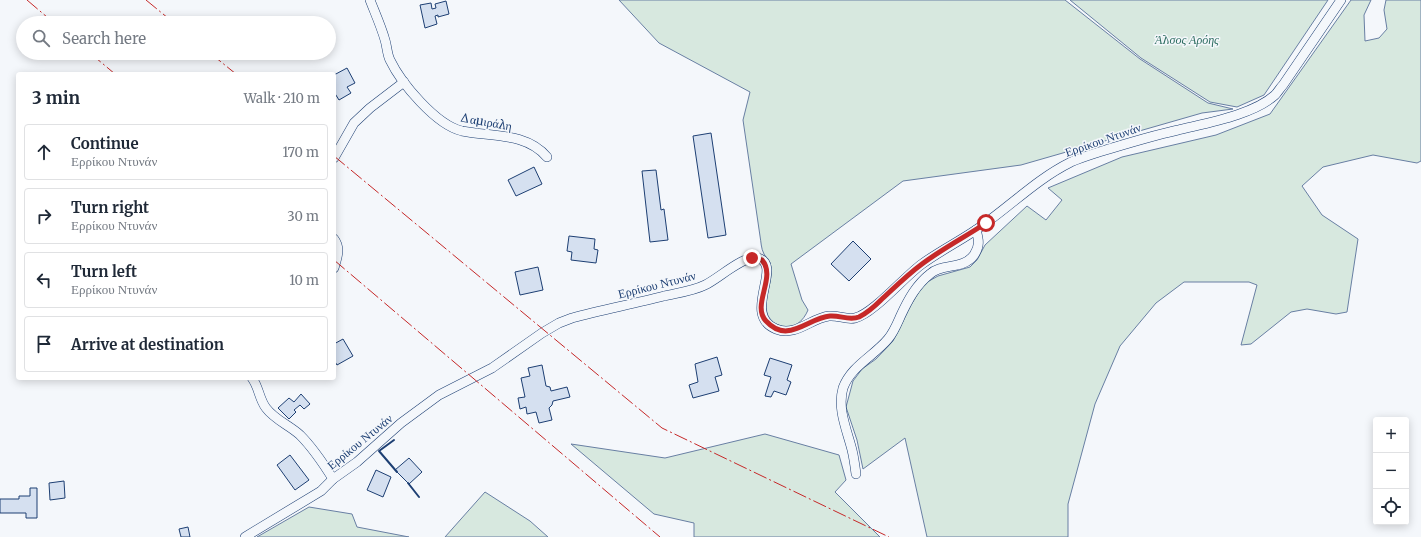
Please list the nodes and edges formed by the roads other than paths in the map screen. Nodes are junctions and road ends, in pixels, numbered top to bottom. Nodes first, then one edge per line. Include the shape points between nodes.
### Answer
1 (370, 0) edge
2 (1341, 0) edge
3 (404, 82) junction
4 (336, 154) edge
5 (547, 157) dead end
6 (976, 230) junction
7 (336, 242) edge
8 (336, 259) edge
9 (254, 380) edge
10 (856, 474) dead end
11 (333, 479) junction
12 (245, 537) edge

1 - 3 street, Δαμιράλη via 385,40 389,59
2 - 6 street, Ερρίκου Ντυνάν via 1283,85 1264,103 1209,123 1126,143 1073,161 1044,177
3 - 4 street via 354,122
3 - 5 street, Δαμιράλη via 424,105 452,128 526,142 538,148
6 - 10 street via 979,245 973,256 966,262 935,270 919,284 908,300 891,336 850,375 841,403
6 - 11 street, Ερρίκου Ντυνάν via 922,264 859,317 830,316 794,330 773,327 762,314 766,266 762,260 755,258 744,261 703,286 589,313 559,323 492,368 439,395
7 - 8 street
9 - 11 street via 266,408 273,416 300,434
11 - 12 street, Ερρίκου Ντυνάν via 321,491

